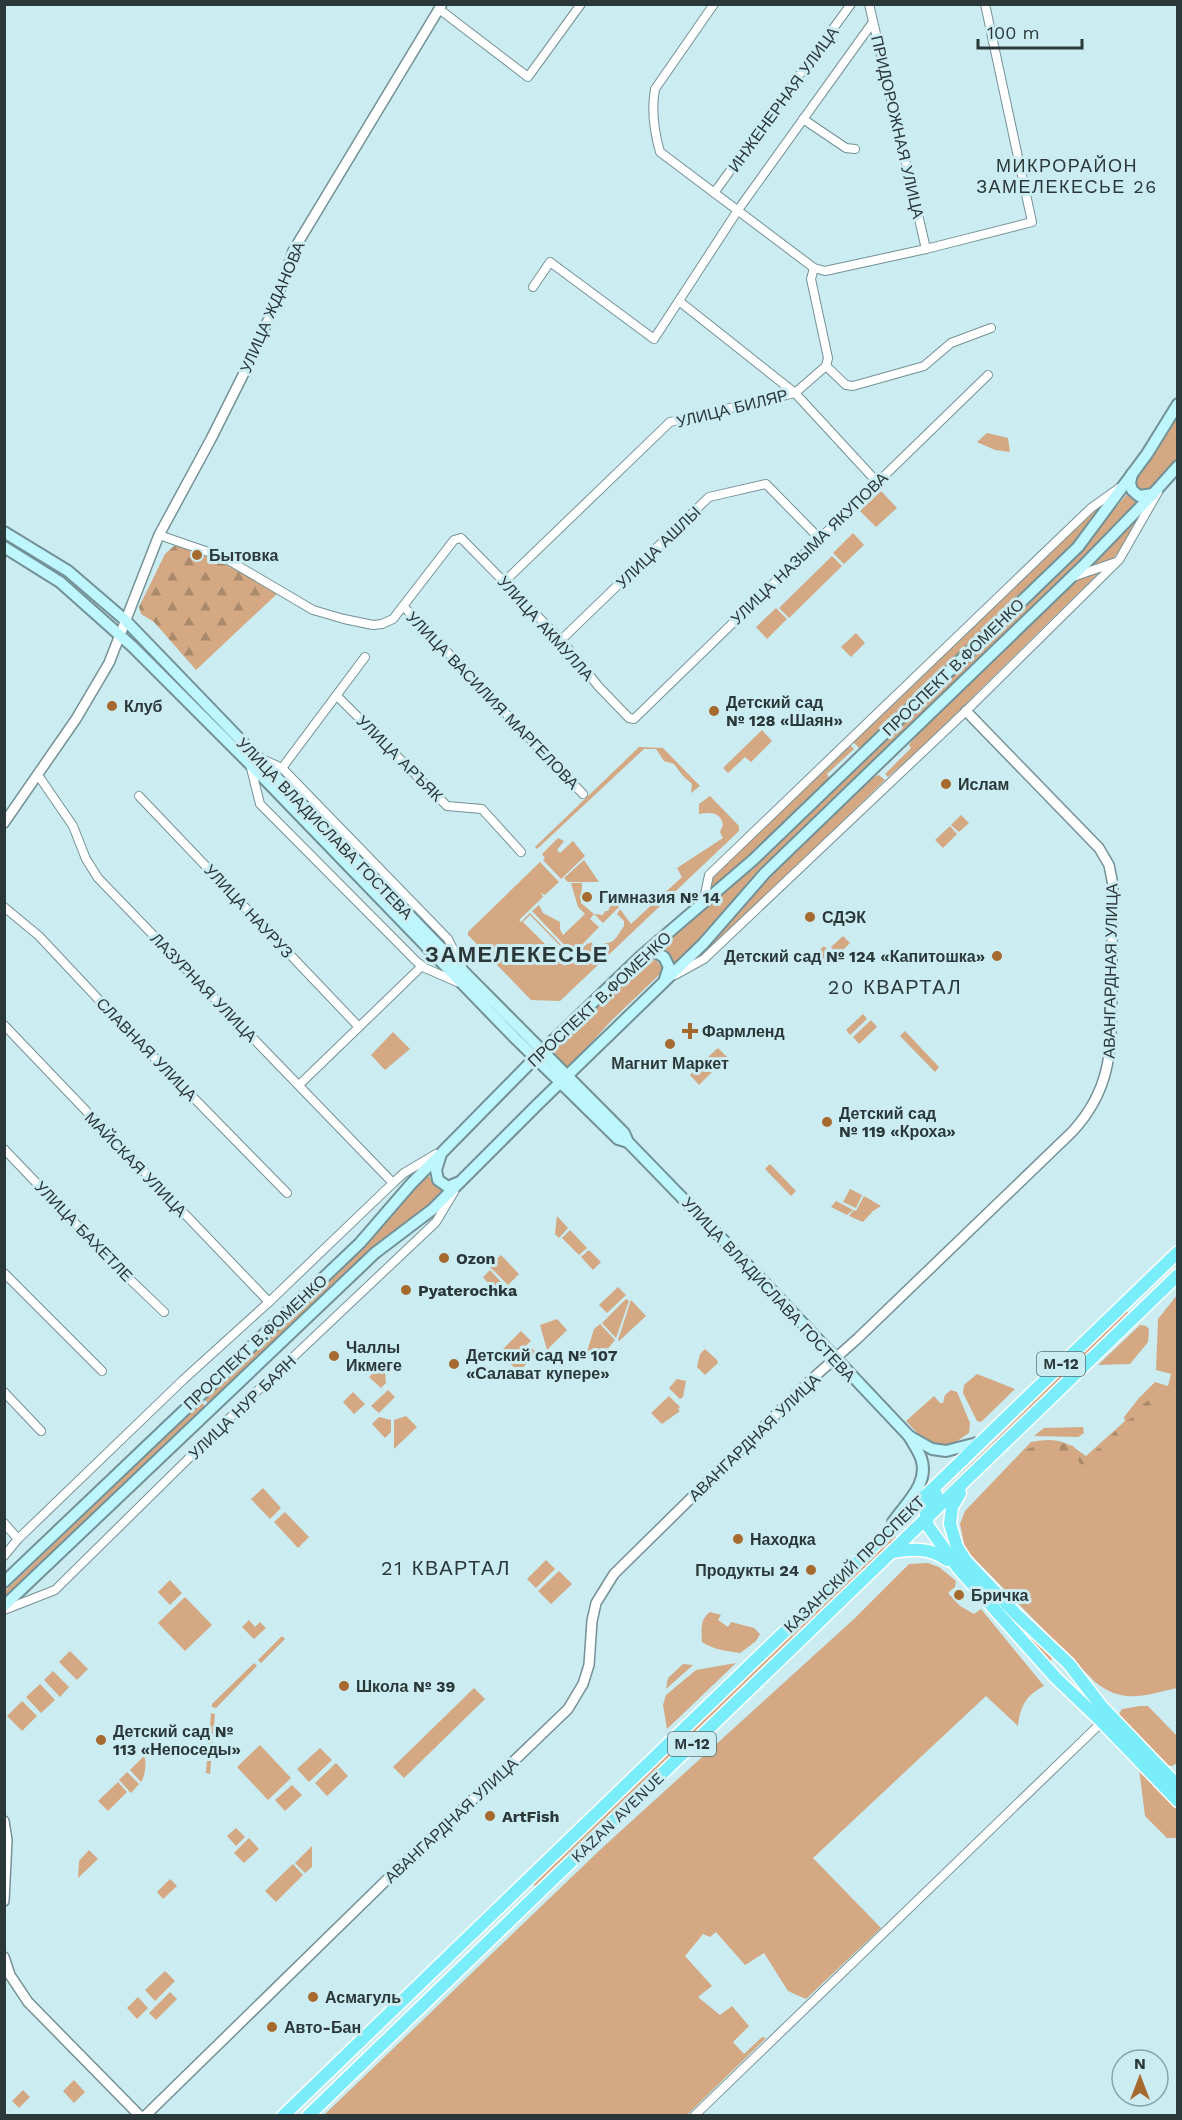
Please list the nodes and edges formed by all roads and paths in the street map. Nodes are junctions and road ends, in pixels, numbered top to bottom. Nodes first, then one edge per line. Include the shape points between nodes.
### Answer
1 (581, 4) edge
2 (714, 4) edge
3 (851, 4) edge
4 (869, 4) edge
5 (985, 4) edge
6 (441, 7) edge
7 (873, 22) junction
8 (803, 119) junction
9 (855, 149) dead end
10 (714, 193) junction
11 (738, 210) junction
12 (926, 249) junction
13 (814, 268) junction
14 (533, 287) dead end
15 (679, 301) junction
16 (991, 328) dead end
17 (826, 366) junction
18 (987, 375) dead end
19 (795, 393) junction
20 (1178, 404) edge
21 (1178, 466) edge
22 (1132, 473) junction
23 (1166, 480) junction
24 (877, 482) junction
25 (1125, 483) junction
26 (1153, 494) junction
27 (4, 532) edge
28 (159, 535) junction
29 (819, 538) junction
30 (4, 547) edge
31 (1119, 560) junction
32 (1072, 577) junction
33 (504, 582) junction
34 (403, 606) junction
35 (125, 620) junction
36 (120, 634) junction
37 (561, 640) junction
38 (365, 657) dead end
39 (337, 696) junction
40 (966, 711) junction
41 (630, 719) joint
42 (252, 759) junction
43 (282, 768) junction
44 (38, 774) junction
45 (583, 794) dead end
46 (139, 796) dead end
47 (4, 823) edge
48 (521, 852) dead end
49 (703, 904) junction
50 (4, 907) edge
51 (640, 957) junction
52 (422, 966) junction
53 (463, 978) junction
54 (664, 982) junction
55 (4, 1025) edge
56 (359, 1027) junction
57 (539, 1054) junction
58 (564, 1079) junction
59 (299, 1085) junction
60 (4, 1149) edge
61 (442, 1150) junction
62 (461, 1180) junction
63 (393, 1183) junction
64 (287, 1193) dead end
65 (1178, 1252) edge
66 (4, 1273) edge
67 (1178, 1275) edge
68 (269, 1302) junction
69 (164, 1312) dead end
70 (835, 1359) junction
71 (102, 1371) dead end
72 (4, 1392) edge
73 (41, 1431) dead end
74 (909, 1436) junction
75 (981, 1442) junction
76 (973, 1475) junction
77 (945, 1477) junction
78 (926, 1519) junction
79 (4, 1523) edge
80 (886, 1533) junction
81 (18, 1539) junction
82 (892, 1552) junction
83 (4, 1556) edge
84 (958, 1568) junction
85 (4, 1582) edge
86 (4, 1608) edge
87 (1069, 1664) junction
88 (1055, 1677) junction
89 (1102, 1722) junction
90 (1178, 1786) edge
91 (1178, 1801) edge
92 (4, 1821) edge
93 (531, 1876) junction
94 (542, 1888) junction
95 (4, 1901) edge
96 (4, 1957) edge
97 (140, 2115) edge
98 (145, 2115) edge
99 (284, 2115) edge
100 (308, 2115) edge
101 (694, 2115) edge

1 - 6 street via 528,77
2 - 10 street via 656,88 653,101 660,152
3 - 10 street, ИНЖЕНЕРНАЯ УЛИЦА
4 - 7 street, ПРИДОРОЖНАЯ УЛИЦА
5 - 12 street via 1032,222
6 - 28 street, УЛИЦА ЖДАНОВА via 293,251 275,305 246,369
7 - 8 street
7 - 12 street, ПРИДОРОЖНАЯ УЛИЦА
8 - 9 street via 846,148
8 - 11 street
10 - 11 street
11 - 13 street
11 - 15 street
12 - 13 street via 825,271
13 - 17 street via 811,279 828,358
14 - 15 street via 550,262 654,339
15 - 19 street
16 - 17 street via 951,343 924,366 853,386 846,386
17 - 19 street, УЛИЦА БИЛЯР
18 - 24 street, УЛИЦА НАЗЫМА ЯКУПОВА
19 - 24 street
19 - 33 street, УЛИЦА БИЛЯР via 670,422
20 - 22 main road, ПРОСПЕКТ В.ФОМЕНКО
21 - 23 main road, ПРОСПЕКТ В.ФОМЕНКО
22 - 25 main road, ПРОСПЕКТ В.ФОМЕНКО
22 - 26 main road via 1132,490 1139,496
23 - 26 main road, ПРОСПЕКТ В.ФОМЕНКО
23 - 31 street
24 - 29 street, УЛИЦА НАЗЫМА ЯКУПОВА
25 - 49 main road, ПРОСПЕКТ В.ФОМЕНКО via 1078,547 761,853
25 - 49 street via 1091,508 709,875
26 - 32 main road, ПРОСПЕКТ В.ФОМЕНКО
27 - 35 main road, УЛИЦА ВЛАДИСЛАВА ГОСТЕВА via 68,571
28 - 34 street via 223,556 313,610 337,617 382,624 393,619
28 - 35 street, УЛИЦА ЖДАНОВА
29 - 37 street, УЛИЦА АШЛЫ via 766,484 709,497
29 - 41 street, УЛИЦА НАЗЫМА ЯКУПОВА via 636,718
30 - 36 main road, УЛИЦА ВЛАДИСЛАВА ГОСТЕВА via 60,582
31 - 32 street
31 - 40 street
32 - 54 main road, ПРОСПЕКТ В.ФОМЕНКО via 765,873
33 - 34 street, УЛИЦА АКМУЛЛА via 461,538 454,540
33 - 37 street, УЛИЦА АКМУЛЛА
34 - 45 street, УЛИЦА ВАСИЛИЯ МАРГЕЛОВА
35 - 36 street, УЛИЦА ЖДАНОВА
35 - 42 main road, УЛИЦА ВЛАДИСЛАВА ГОСТЕВА
36 - 42 main road, УЛИЦА ВЛАДИСЛАВА ГОСТЕВА
36 - 44 street, УЛИЦА ЖДАНОВА via 109,663
37 - 41 street, УЛИЦА АКМУЛЛА
38 - 39 street
39 - 43 street
39 - 48 street, УЛИЦА АРЪЯК via 447,806 482,809
40 - 54 street via 704,959
40 - 70 street, АВАНГАРДНАЯ УЛИЦА via 1099,848 1108,864 1113,885 1109,1062 1097,1097 1080,1124
42 - 43 street
42 - 52 street via 260,804
42 - 53 main road, УЛИЦА ВЛАДИСЛАВА ГОСТЕВА
43 - 53 street via 448,939
44 - 47 street, УЛИЦА ЖДАНОВА
44 - 59 street, ЛАЗУРНАЯ УЛИЦА via 73,826 98,878
46 - 56 street, УЛИЦА НАУРУЗ
49 - 51 main road, ПРОСПЕКТ В.ФОМЕНКО
50 - 64 street, СЛАВНАЯ УЛИЦА via 39,936
51 - 54 main road via 655,952 664,957 669,967
51 - 57 main road, ПРОСПЕКТ В.ФОМЕНКО
52 - 53 street
52 - 56 street
53 - 57 main road, УЛИЦА ВЛАДИСЛАВА ГОСТЕВА
54 - 58 main road, ПРОСПЕКТ В.ФОМЕНКО
55 - 68 street, МАЙСКАЯ УЛИЦА
56 - 59 street
57 - 58 main road, УЛИЦА ВЛАДИСЛАВА ГОСТЕВА
57 - 61 main road, ПРОСПЕКТ В.ФОМЕНКО
58 - 62 main road, ПРОСПЕКТ В.ФОМЕНКО
58 - 70 main road, УЛИЦА ВЛАДИСЛАВА ГОСТЕВА
59 - 63 street, ЛАЗУРНАЯ УЛИЦА
60 - 69 street, УЛИЦА БАХЕТЛЕ
61 - 62 main road via 436,1170 438,1180 448,1186
61 - 63 street
61 - 85 main road, ПРОСПЕКТ В.ФОМЕНКО via 360,1243
62 - 86 main road, ПРОСПЕКТ В.ФОМЕНКО via 433,1209 366,1261
62 - 86 street, УЛИЦА НУР БАЯН via 436,1222 55,1590
63 - 68 street
65 - 75 main road, КАЗАНСКИЙ ПРОСПЕКТ / М-12
66 - 71 street
67 - 76 main road, КАЗАНСКИЙ ПРОСПЕКТ / М-12
68 - 81 street
70 - 74 main road, УЛИЦА ВЛАДИСЛАВА ГОСТЕВА
70 - 98 street, АВАНГАРДНАЯ УЛИЦА via 610,1580 594,1608 589,1665 568,1709
72 - 73 street
74 - 75 main road, УЛИЦА ВЛАДИСЛАВА ГОСТЕВА via 932,1449 946,1451
74 - 80 main road, УЛИЦА ВЛАДИСЛАВА ГОСТЕВА via 921,1459 922,1477
75 - 77 main road, КАЗАНСКИЙ ПРОСПЕКТ / М-12
76 - 78 main road, КАЗАНСКИЙ ПРОСПЕКТ / М-12
76 - 87 main road via 951,1512 951,1530 957,1547 1015,1613
77 - 78 main road via 927,1505
77 - 80 main road, КАЗАНСКИЙ ПРОСПЕКТ / М-12
78 - 82 main road, KAZAN AVENUE / М-12
78 - 84 main road
79 - 81 street
80 - 93 main road, КАЗАНСКИЙ ПРОСПЕКТ / М-12
81 - 83 street
82 - 84 main road via 927,1550
82 - 94 main road, KAZAN AVENUE / М-12
84 - 88 main road
87 - 88 main road via 1056,1665
87 - 90 main road via 1101,1707
88 - 89 main road
89 - 91 main road
89 - 101 street
92 - 95 street
93 - 94 main road via 529,1889
93 - 99 main road, М-12
94 - 100 main road, KAZAN AVENUE / М-12
96 - 97 street via 10,1975 28,2002

